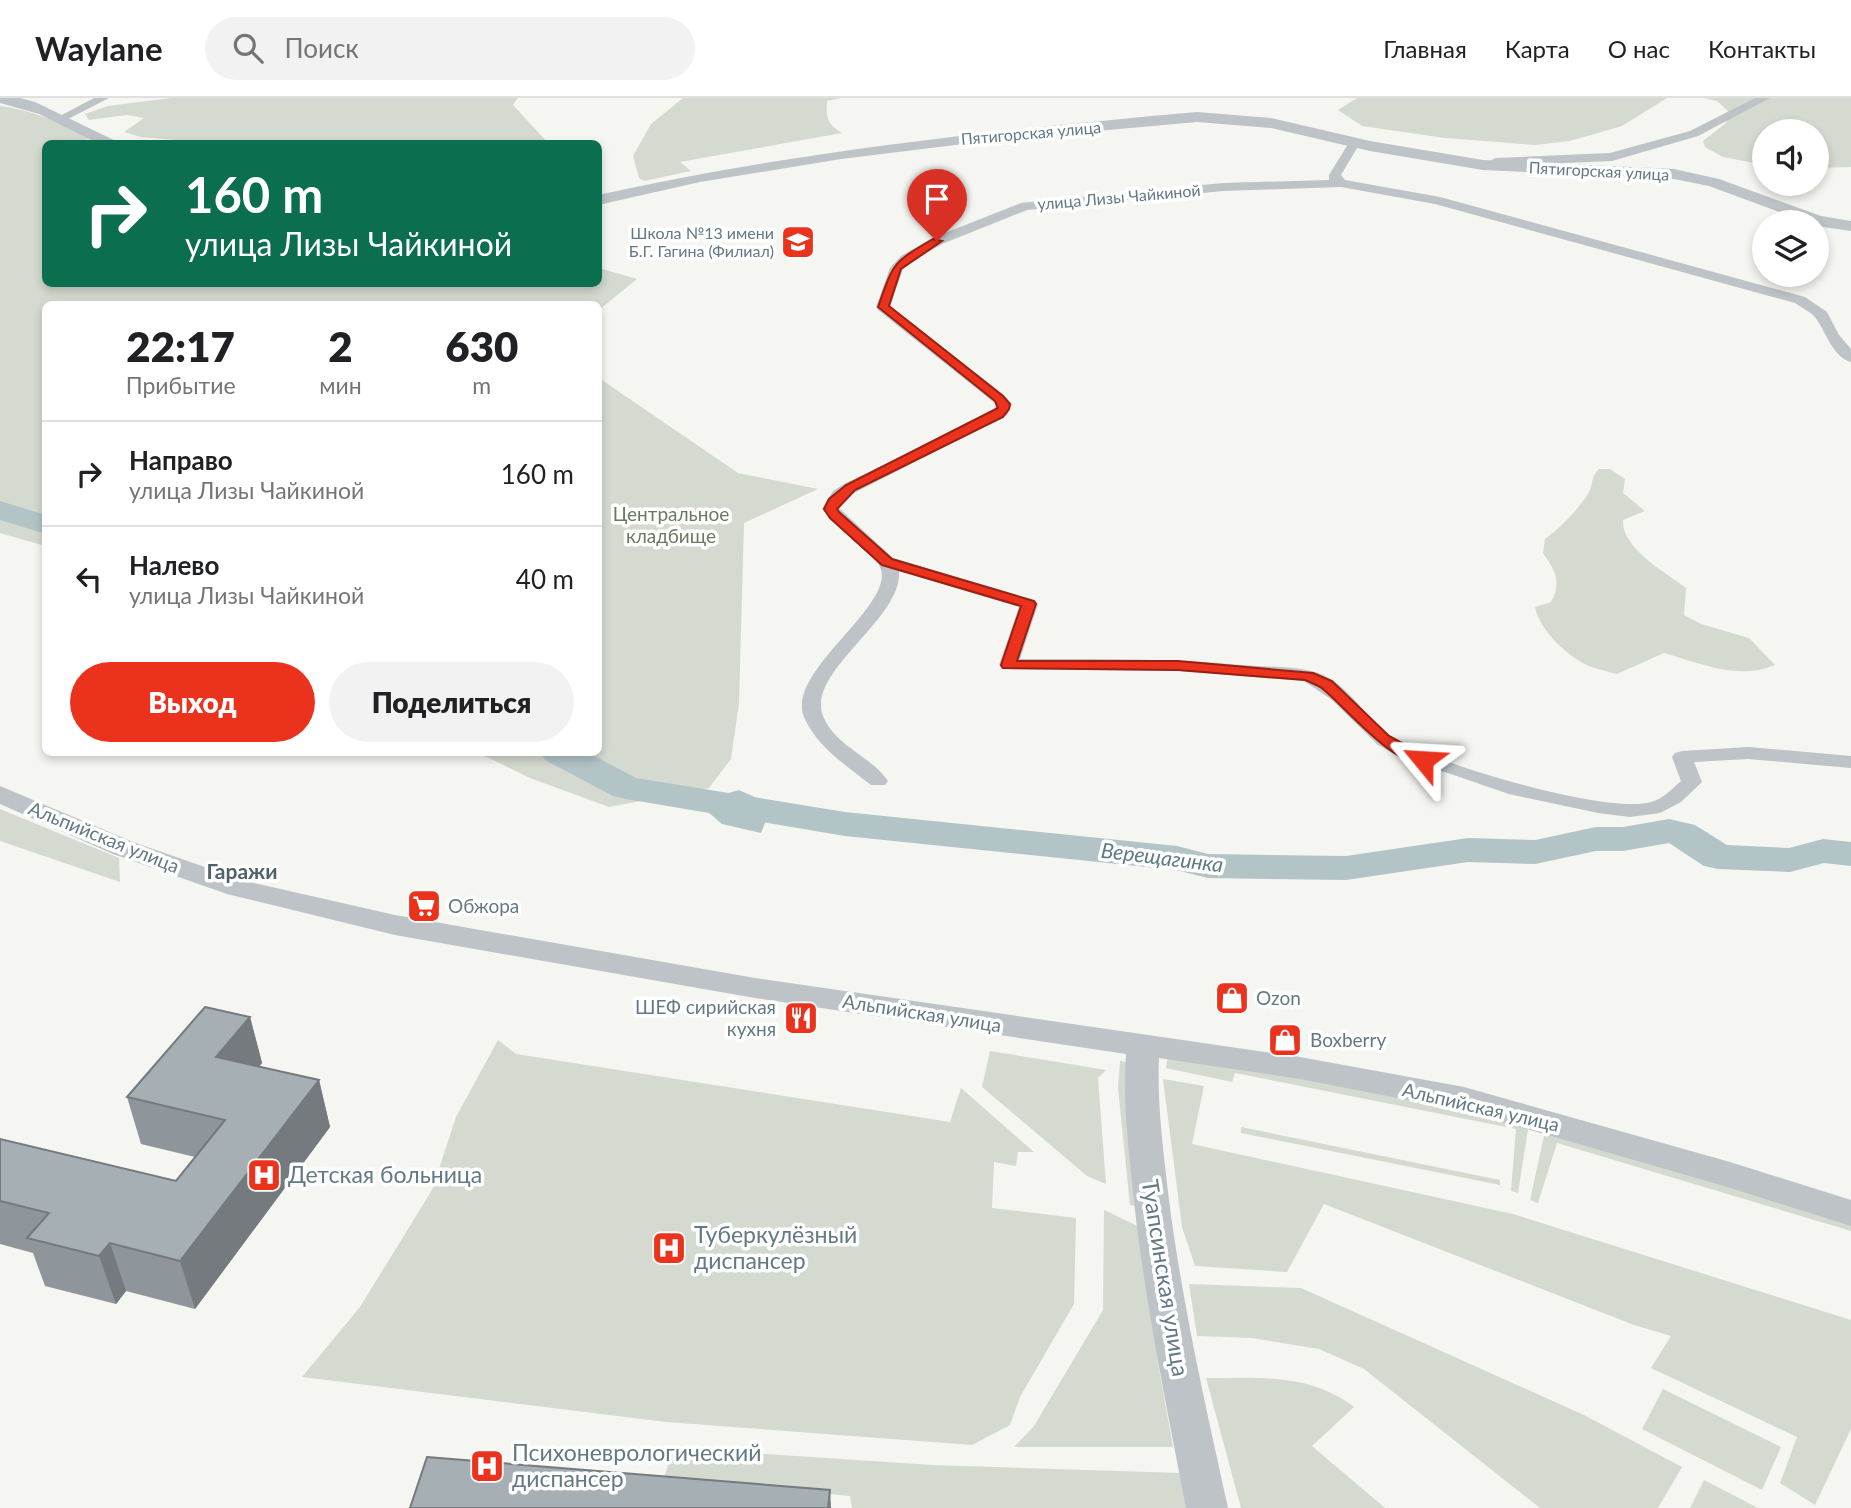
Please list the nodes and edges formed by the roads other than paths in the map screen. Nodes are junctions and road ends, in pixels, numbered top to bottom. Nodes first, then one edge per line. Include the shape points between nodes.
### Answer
1 (103, 98) edge
2 (1764, 98) edge
3 (0, 99) edge
4 (62, 118) junction
5 (106, 140) edge
6 (1354, 143) junction
7 (1464, 163) junction
8 (1341, 183) junction
9 (602, 199) edge
10 (1851, 226) edge
11 (1851, 358) edge
12 (887, 562) junction
13 (1851, 761) edge
14 (878, 781) dead end
15 (0, 794) edge
16 (1143, 1046) junction
17 (1851, 1213) edge
18 (1207, 1508) edge

1 - 4 street
2 - 7 street, Пятигорская улица via 1695,134 1612,157
3 - 4 street
4 - 5 street
6 - 7 street, Пятигорская улица
6 - 8 street via 1335,175
6 - 9 street, Пятигорская улица via 1271,123 1177,117 841,154 700,177
7 - 10 street, Пятигорская улица via 1674,174 1713,182 1818,221
8 - 11 street, улица Лизы Чайкиной via 1436,200 1800,300 1822,315
8 - 12 street, улица Лизы Чайкиной via 1223,187 1037,204 919,250 897,268 883,307 999,398 1004,409 839,495 830,509
12 - 13 street via 1029,604 1009,665 1188,666 1308,676 1327,684 1383,740 1401,751 1441,767 1561,800 1640,811 1666,804 1692,782 1682,757 1758,753
12 - 14 street via 889,587 829,662 812,701 813,715 824,730
15 - 16 street, Альпийская улица via 122,848 237,888 396,925 755,988
16 - 17 street, Альпийская улица via 1464,1099
16 - 18 street, Туапсинская улица via 1140,1100 1154,1223

